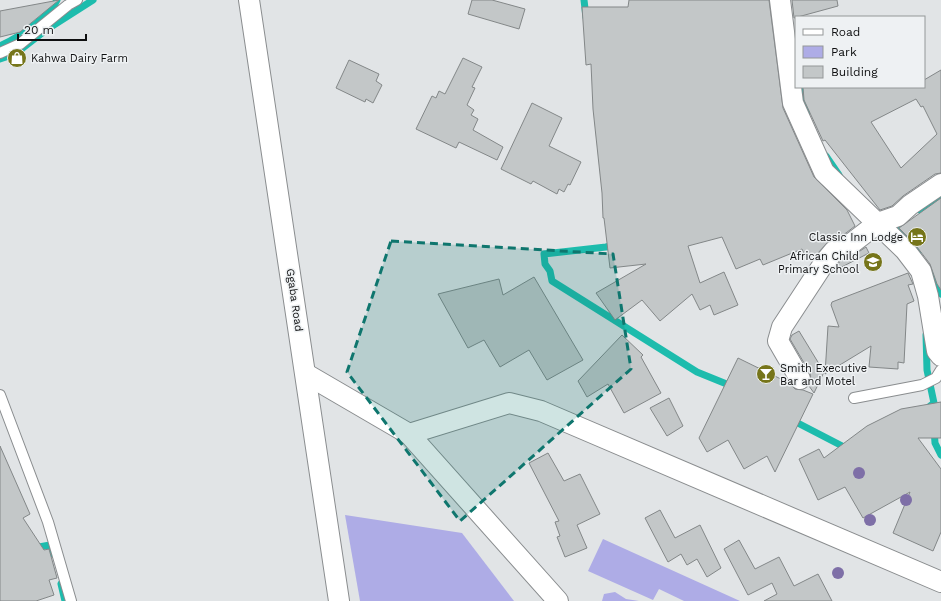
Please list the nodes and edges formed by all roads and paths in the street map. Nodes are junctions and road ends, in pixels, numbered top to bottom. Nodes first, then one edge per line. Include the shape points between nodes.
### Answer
1 (77, 0) edge
2 (249, 0) edge
3 (780, 0) edge
4 (0, 53) edge
5 (941, 184) edge
6 (878, 224) junction
7 (941, 356) edge
8 (941, 370) edge
9 (306, 374) junction
10 (800, 379) dead end
11 (0, 395) edge
12 (854, 398) dead end
13 (409, 434) junction
14 (941, 582) edge
15 (71, 601) edge
16 (339, 601) edge
17 (558, 601) edge

1 - 4 lane via 20,44
2 - 9 street, Ggaba Road
3 - 6 street via 793,103 824,172
5 - 6 street via 898,216
6 - 7 street via 905,250 921,271
6 - 10 street via 852,243 834,251 782,327 778,341
8 - 12 lane via 936,378 922,385
9 - 13 street
9 - 16 street, Ggaba Road
11 - 15 lane via 48,522
13 - 14 street via 509,403 541,411
13 - 17 street

